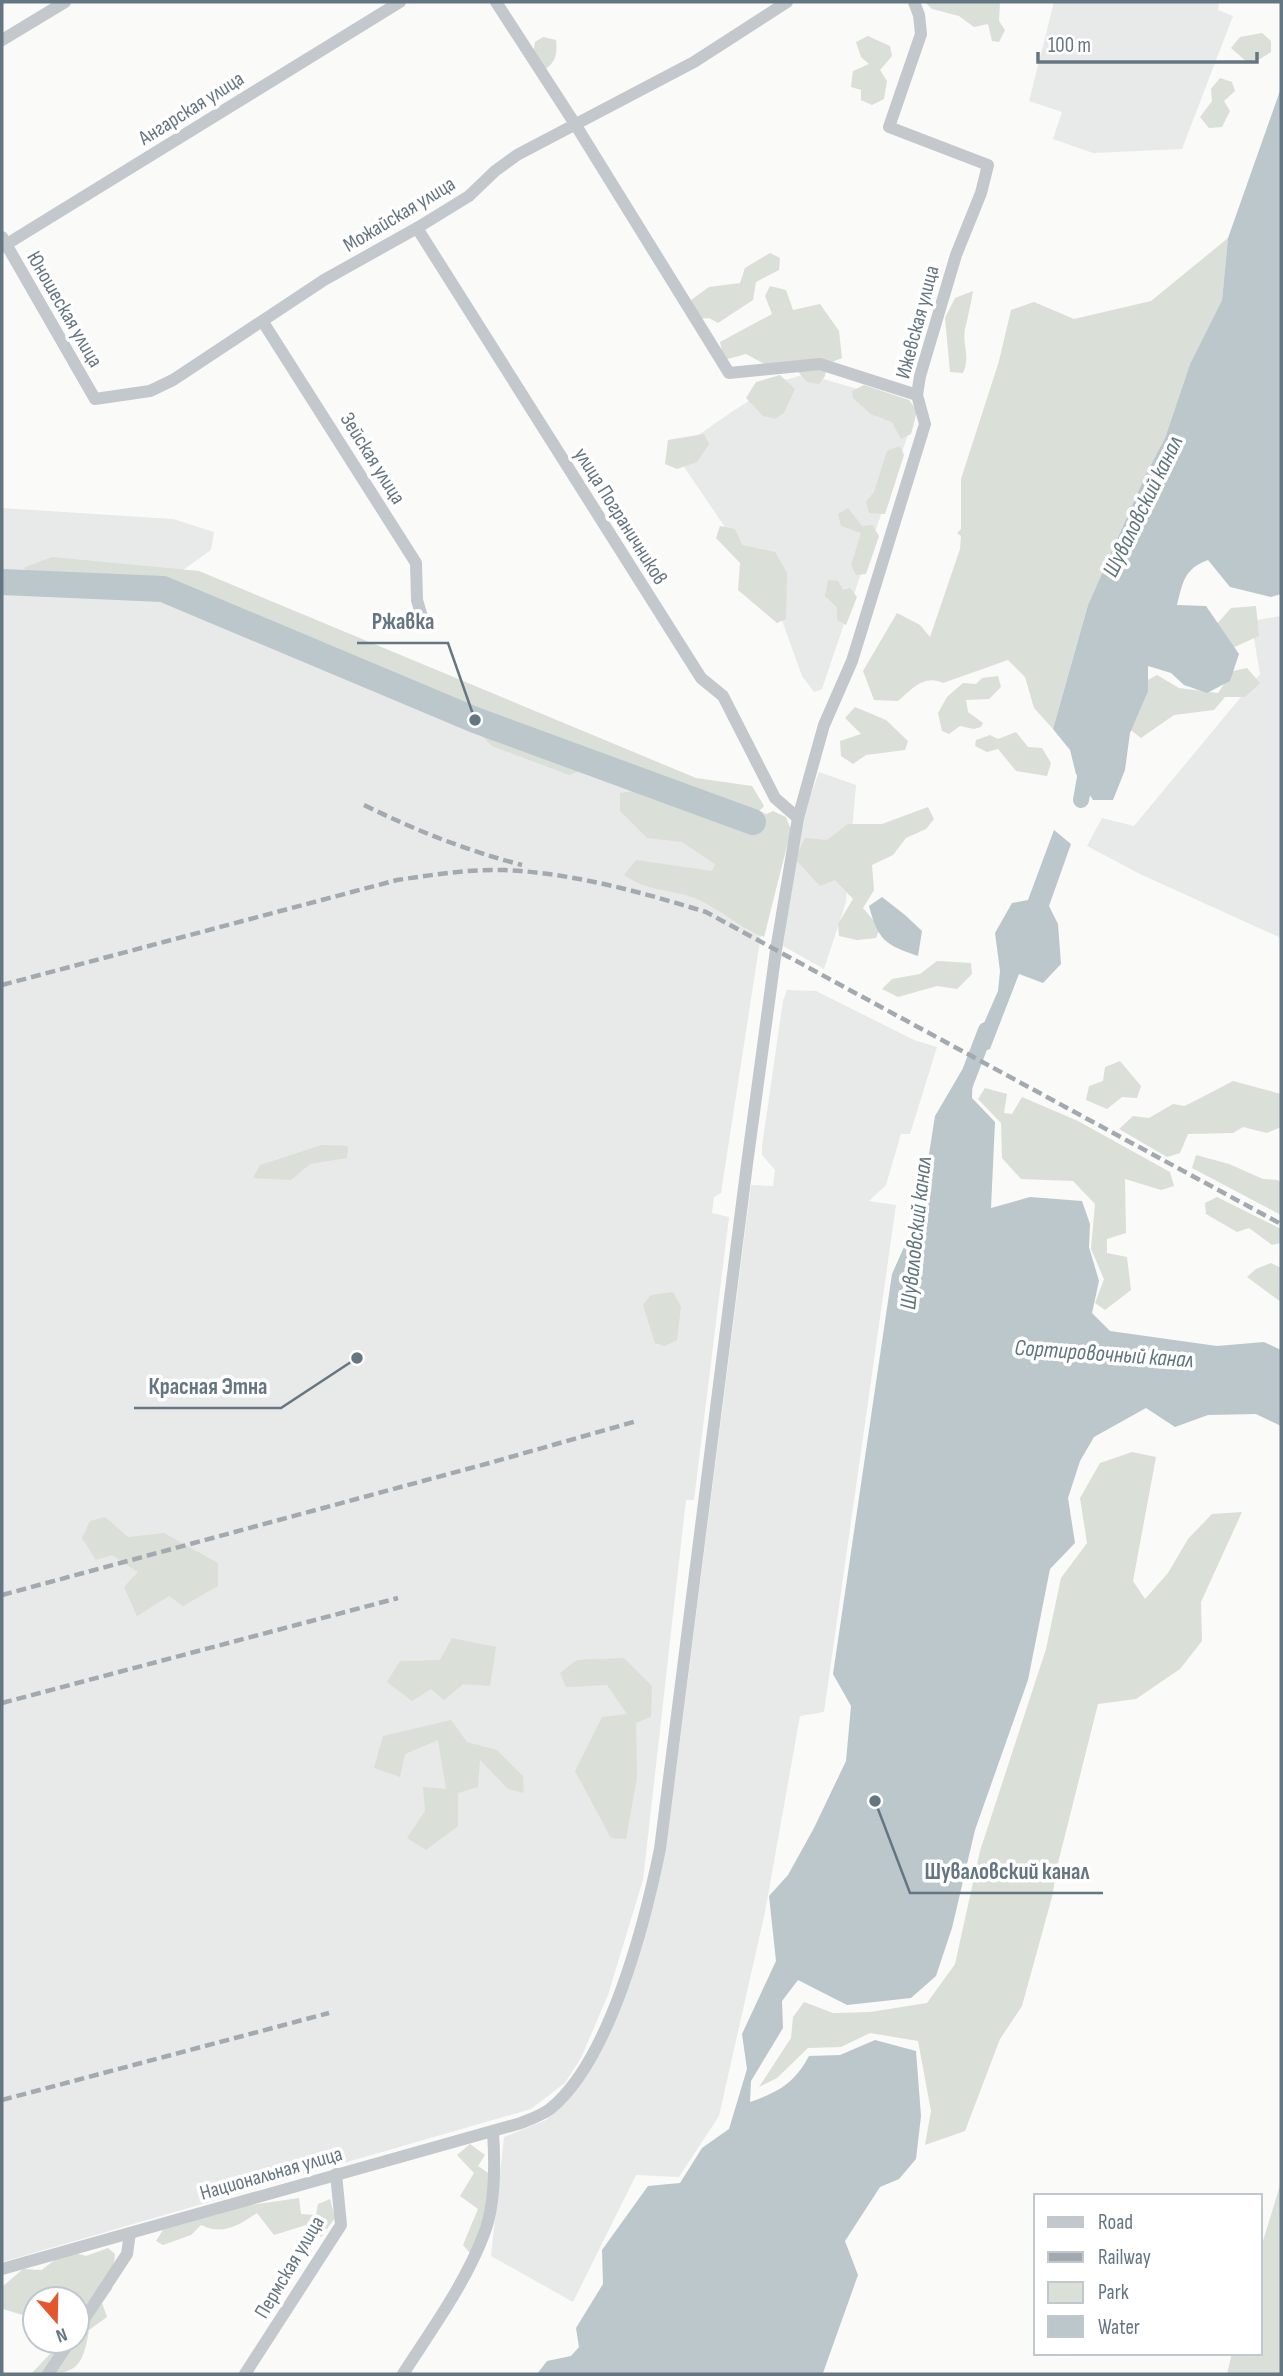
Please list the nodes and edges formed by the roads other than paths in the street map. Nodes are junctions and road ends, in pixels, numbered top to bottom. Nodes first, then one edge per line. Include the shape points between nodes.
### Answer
1 (65, 2) edge
2 (400, 2) edge
3 (496, 2) edge
4 (787, 2) edge
5 (914, 2) edge
6 (2, 40) edge
7 (575, 124) junction
8 (417, 228) junction
9 (3, 243) edge
10 (263, 322) junction
11 (917, 395) junction
12 (95, 399) joint
13 (425, 624) dead end
14 (797, 818) junction
15 (493, 2132) junction
16 (336, 2174) junction
17 (130, 2233) junction
18 (2, 2269) edge
19 (91, 2309) edge
20 (61, 2355) edge
21 (48, 2374) edge
22 (245, 2374) edge
23 (403, 2374) edge

1 - 6 street
2 - 9 street, Ангарская улица
3 - 7 street, Ижевская улица
4 - 7 street, Можайская улица via 694,62
5 - 11 street, Ижевская улица via 921,34 889,127 988,165 956,255
7 - 8 street, Можайская улица via 517,155 469,196
7 - 11 street, Ижевская улица via 729,373 820,364
8 - 10 street, Можайская улица via 324,280
8 - 14 street, улица Пограничников via 701,678 723,696 775,798
9 - 12 street, Юношеская улица
10 - 12 street, Можайская улица via 173,380 149,391
10 - 13 street, Зейская улица via 416,563 417,600
11 - 14 street via 925,424 852,661 824,726
14 - 15 street, Национальная улица via 747,1164 660,1849 618,2000 582,2074 549,2110
15 - 16 street, Национальная улица
15 - 23 street via 495,2170 485,2231 461,2284
16 - 17 street, Национальная улица
16 - 22 street, Пермская улица via 341,2225
17 - 18 street, Национальная улица
17 - 19 street via 127,2254
20 - 21 street

